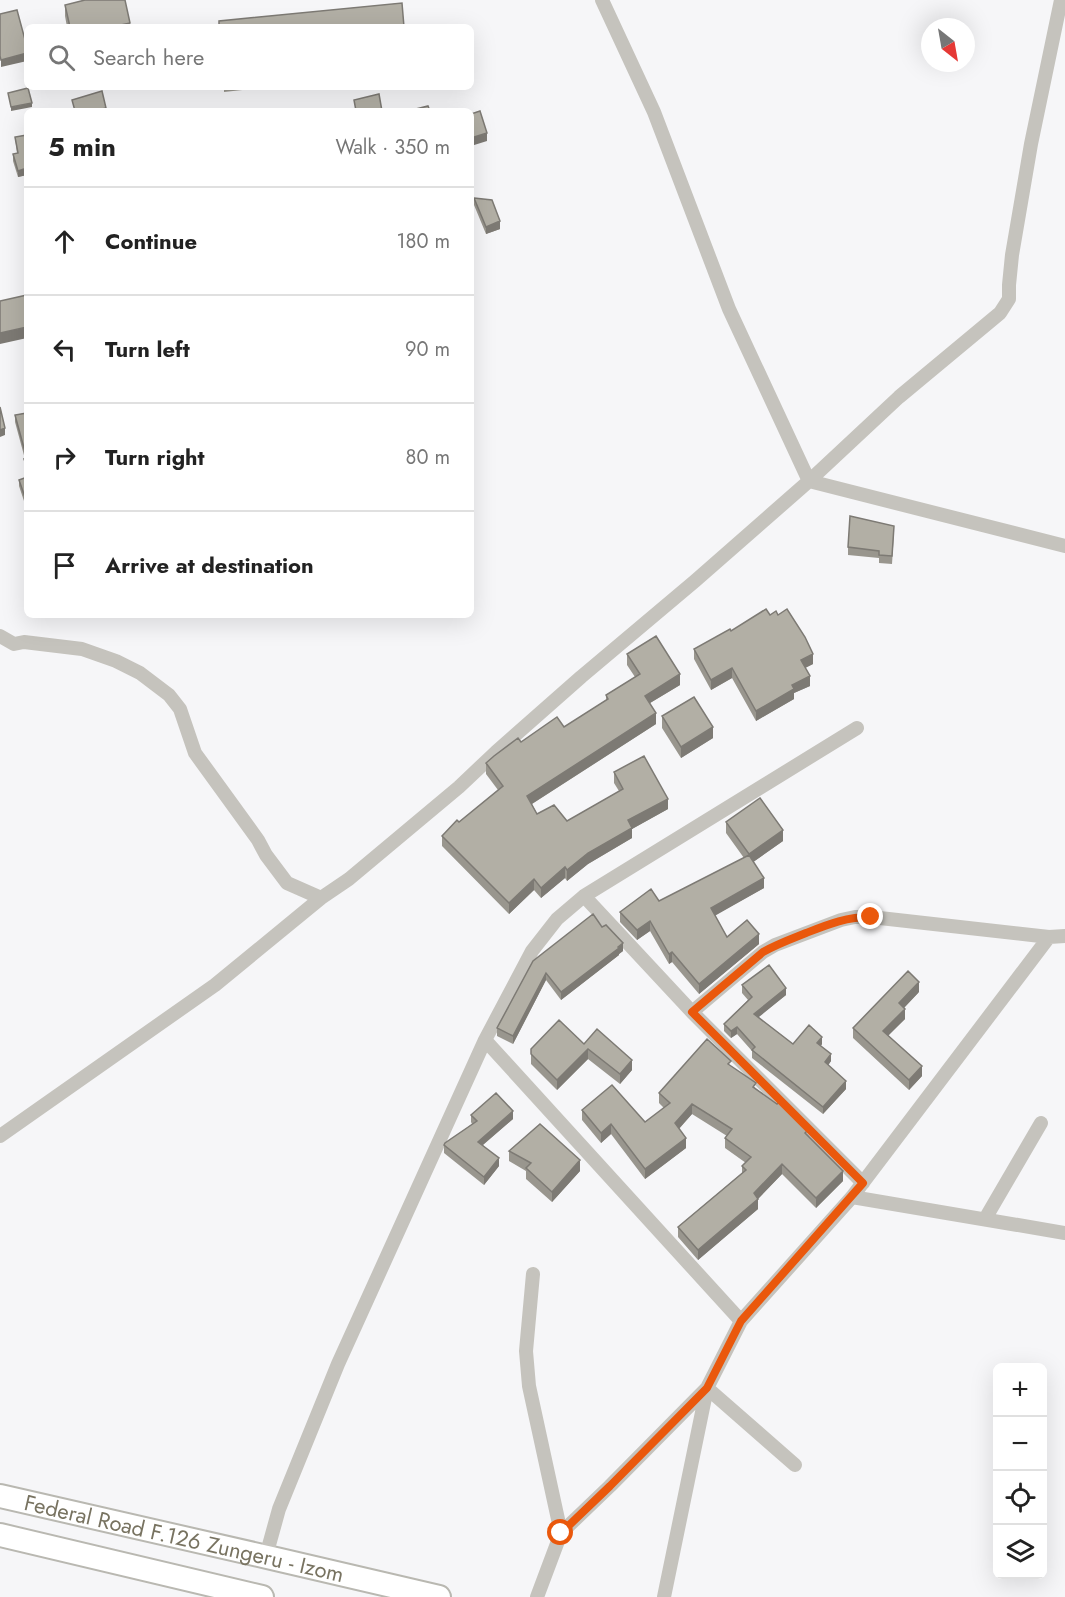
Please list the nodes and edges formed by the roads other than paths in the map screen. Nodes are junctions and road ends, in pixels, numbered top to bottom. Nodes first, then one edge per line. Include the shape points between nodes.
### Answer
1 (602, 0) edge
2 (1061, 0) edge
3 (809, 481) junction
4 (1065, 546) edge
5 (0, 636) edge
6 (857, 728) dead end
7 (584, 896) junction
8 (321, 898) junction
9 (1065, 936) edge
10 (1049, 937) junction
11 (692, 1012) junction
12 (486, 1040) junction
13 (1041, 1123) dead end
14 (0, 1136) edge
15 (863, 1183) junction
16 (852, 1197) junction
17 (985, 1219) junction
18 (1065, 1233) edge
19 (533, 1274) dead end
20 (741, 1321) junction
21 (707, 1388) junction
22 (795, 1465) dead end
23 (0, 1496) edge
24 (561, 1533) junction
25 (0, 1535) edge
26 (266, 1556) junction
27 (262, 1597) edge
28 (439, 1597) edge
29 (537, 1597) edge
30 (664, 1597) edge

1 - 3 street via 654,112 729,309
2 - 3 street via 1031,144 1012,255 1009,299 1000,313 899,397
3 - 4 street
3 - 8 street via 459,787
5 - 8 street via 14,644 82,649 140,673 169,695 180,709 195,753 266,855 287,883
6 - 7 street
7 - 11 street
7 - 12 street via 557,919 532,951
8 - 14 street via 215,985
9 - 10 street
10 - 11 street via 855,917 775,945
10 - 15 street
11 - 15 street
12 - 20 street
12 - 26 street via 338,1364 279,1509
13 - 17 street
15 - 16 street
16 - 17 street
16 - 20 street
17 - 18 street
19 - 24 street via 526,1351 529,1386
20 - 21 street
21 - 22 street
21 - 24 street
21 - 30 street
23 - 26 main road, Federal Road F.126 Zungeru - Izom
24 - 29 street
25 - 27 main road, Federal Road F.126 Zungeru - Izom
26 - 28 main road, Federal Road F.126 Zungeru - Izom

